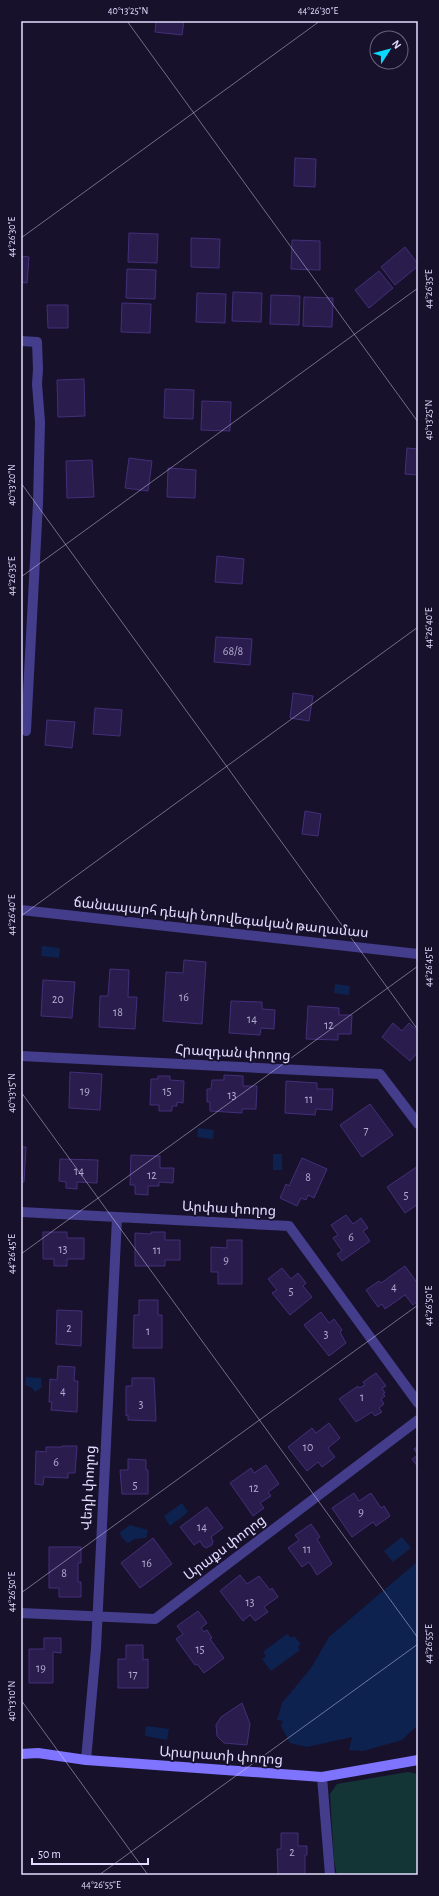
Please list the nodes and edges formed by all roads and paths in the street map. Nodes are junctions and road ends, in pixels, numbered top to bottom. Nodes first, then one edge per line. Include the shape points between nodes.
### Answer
1 (21, 341) edge
2 (26, 731) dead end
3 (21, 910) edge
4 (418, 954) edge
5 (21, 1056) edge
6 (418, 1124) edge
7 (21, 1212) edge
8 (117, 1218) junction
9 (418, 1403) edge
10 (418, 1420) edge
11 (21, 1613) edge
12 (97, 1617) junction
13 (21, 1754) edge
14 (86, 1760) junction
15 (418, 1760) edge
16 (322, 1777) junction
17 (330, 1875) edge

1 - 2 street via 37,342 40,422
3 - 4 street, ճանապարհ դեպի Նորվեգական թաղամաս
5 - 6 street, Հրազդան փողոց via 380,1074
7 - 8 street, Արփա փողոց
8 - 9 street, Արփա փողոց via 289,1226
8 - 12 street, Վեդի փողոց
10 - 12 street, Արաքս փողոց via 155,1619
11 - 12 street, Արաքս փողոց
12 - 14 street, Վեդի փողոց
13 - 14 street, Արարատի փողոց via 38,1752
14 - 16 street, Արարատի փողոց
15 - 16 street, Արարատի փողոց
16 - 17 street

